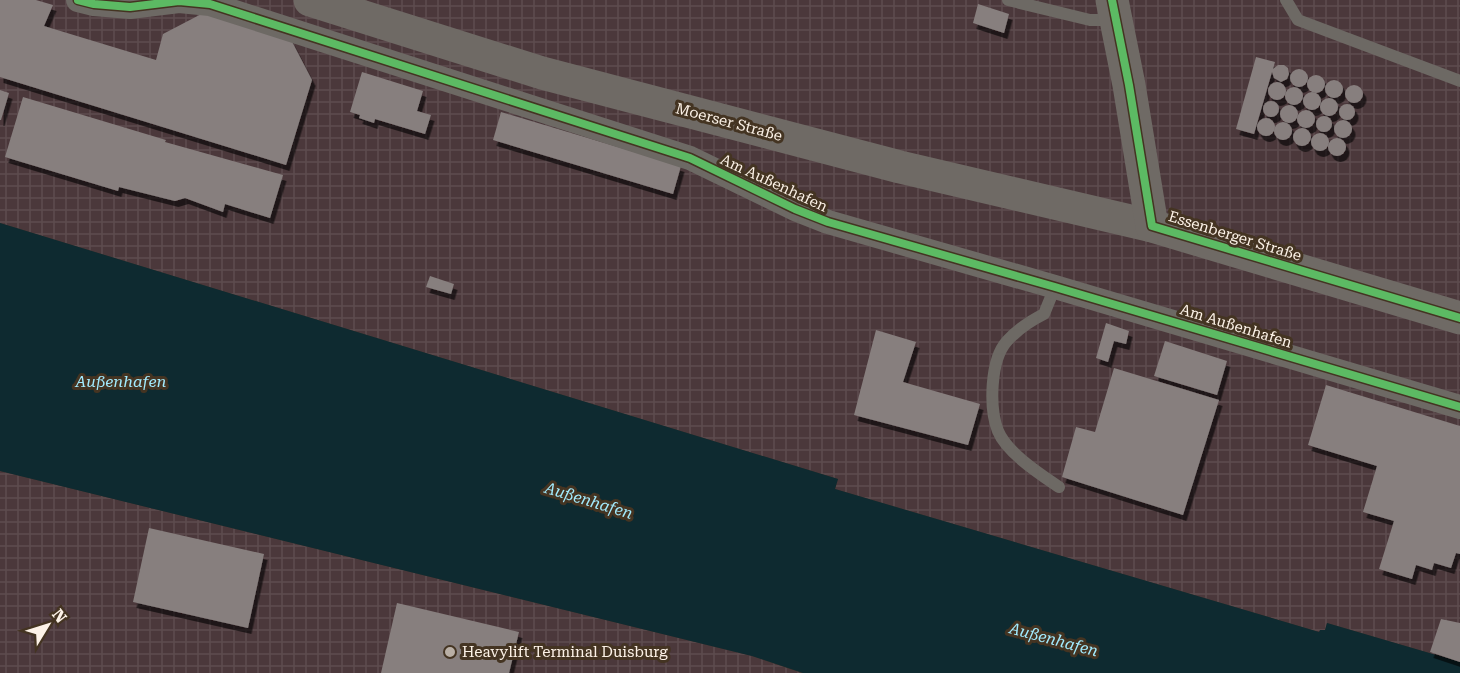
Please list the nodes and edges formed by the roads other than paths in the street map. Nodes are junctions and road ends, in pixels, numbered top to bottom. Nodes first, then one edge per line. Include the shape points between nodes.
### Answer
1 (78, 0) edge
2 (310, 0) edge
3 (1008, 0) edge
4 (1286, 0) edge
5 (1113, 10) edge
6 (1460, 81) edge
7 (1152, 226) junction
8 (1055, 287) junction
9 (1460, 318) edge
10 (1460, 407) edge
11 (1059, 487) dead end

1 - 8 street, Am Außenhafen via 130,7 179,1 210,4 690,158 828,222
2 - 7 street, Moerser Straße via 542,73 900,167
3 - 5 lane via 1090,20
4 - 6 lane via 1298,20
5 - 7 street, Essenberger Straße
7 - 9 street, Essenberger Straße
8 - 10 street, Am Außenhafen
8 - 11 lane via 1044,314 1025,324 1005,343 991,391 998,432 1019,459

